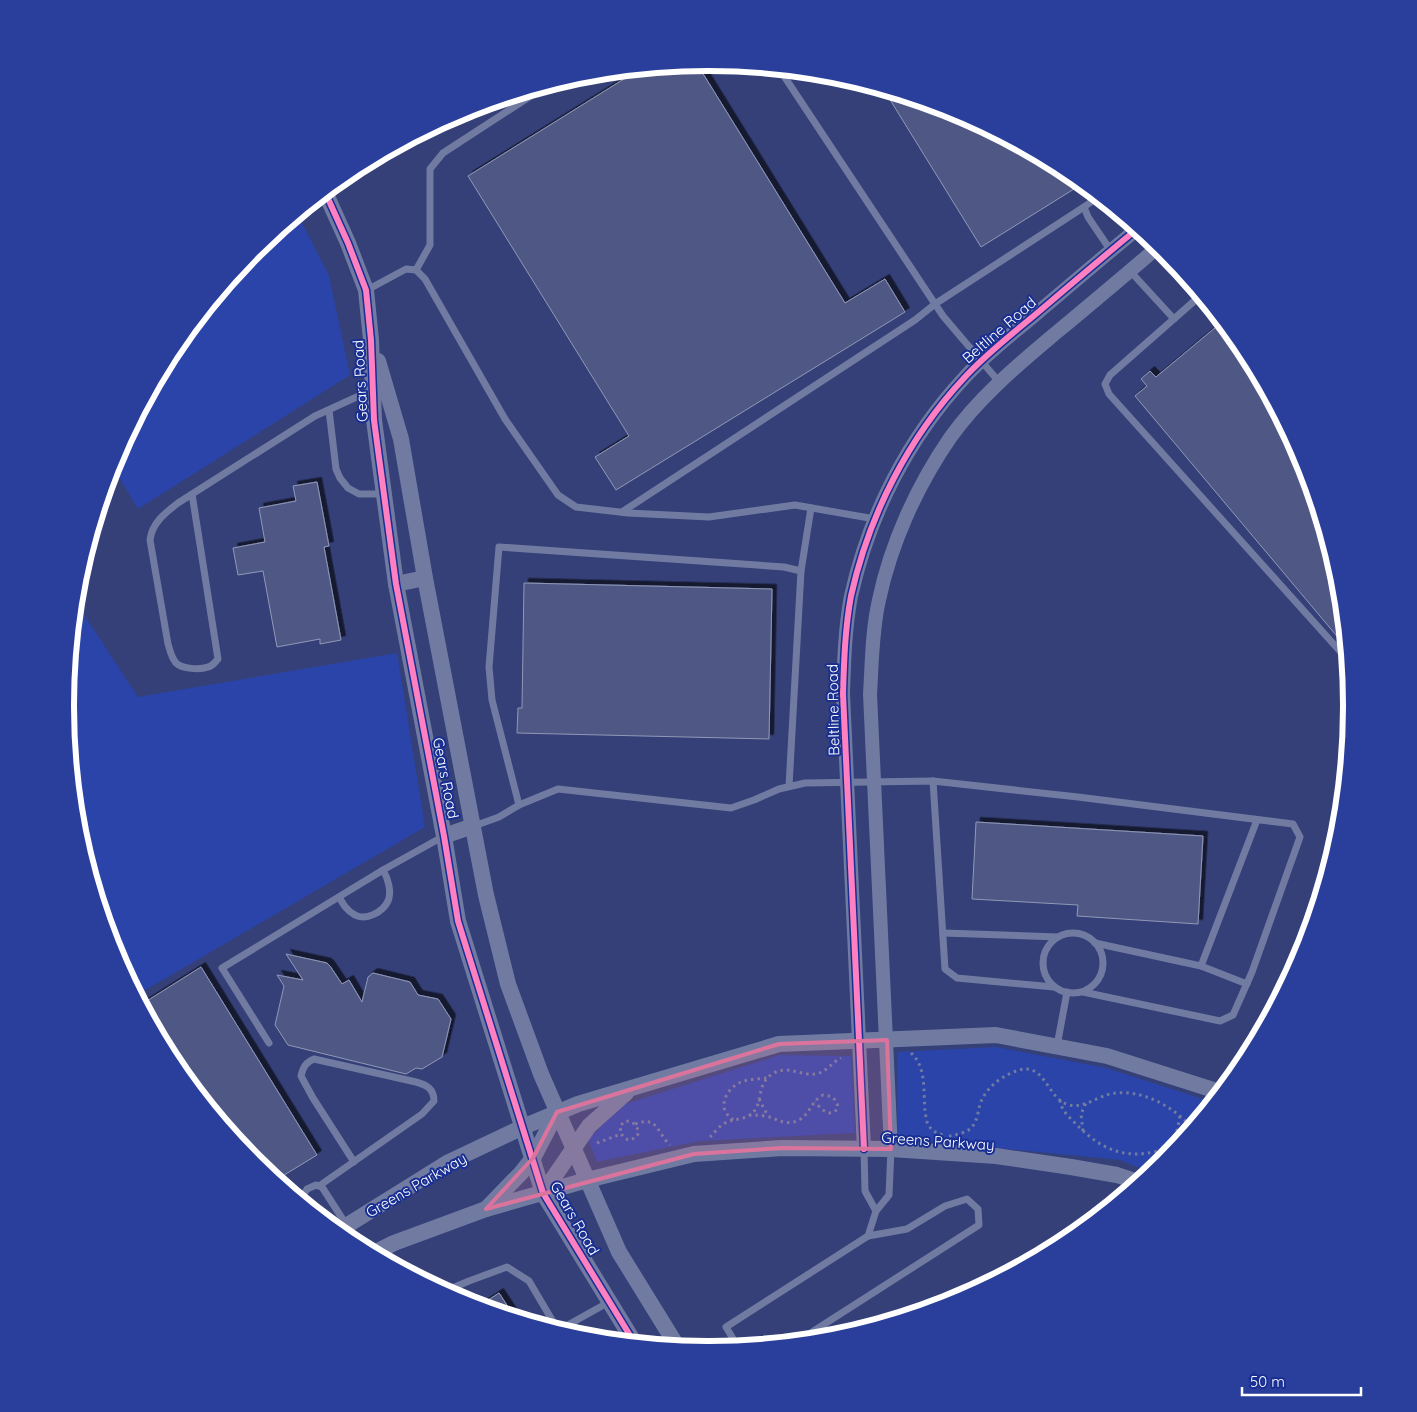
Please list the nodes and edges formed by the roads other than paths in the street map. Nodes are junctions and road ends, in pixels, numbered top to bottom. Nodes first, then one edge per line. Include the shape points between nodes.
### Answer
1 (784, 76) edge
2 (528, 98) edge
3 (328, 198) edge
4 (1093, 201) edge
5 (1084, 207) junction
6 (1132, 233) edge
7 (1111, 251) junction
8 (1152, 252) edge
9 (416, 270) junction
10 (1130, 271) junction
11 (366, 290) junction
12 (1196, 300) edge
13 (936, 304) junction
14 (1174, 319) junction
15 (371, 340) junction
16 (982, 362) junction
17 (1000, 383) junction
18 (373, 390) junction
19 (329, 410) junction
20 (192, 494) junction
21 (384, 494) junction
22 (811, 508) junction
23 (622, 512) junction
24 (875, 519) junction
25 (801, 571) junction
26 (425, 578) junction
27 (396, 584) junction
28 (1341, 652) edge
29 (874, 781) junction
30 (847, 782) junction
31 (934, 782) junction
32 (789, 786) junction
33 (519, 805) junction
34 (1257, 820) junction
35 (473, 826) junction
36 (444, 836) junction
37 (383, 870) junction
38 (339, 897) junction
39 (943, 933) junction
40 (1058, 937) junction
41 (1095, 943) junction
42 (1201, 966) junction
43 (1246, 984) junction
44 (1054, 987) junction
45 (1067, 992) junction
46 (1083, 992) junction
47 (887, 1040) junction
48 (860, 1041) junction
49 (268, 1043) dead end
50 (1057, 1046) junction
51 (631, 1088) junction
52 (1214, 1090) edge
53 (557, 1112) junction
54 (523, 1127) junction
55 (581, 1147) junction
56 (864, 1149) junction
57 (891, 1149) junction
58 (533, 1158) junction
59 (354, 1162) junction
60 (588, 1180) junction
61 (1131, 1180) edge
62 (319, 1186) junction
63 (543, 1193) junction
64 (303, 1194) edge
65 (486, 1209) junction
66 (876, 1211) junction
67 (340, 1223) edge
68 (345, 1227) edge
69 (868, 1236) junction
70 (381, 1250) edge
71 (455, 1287) edge
72 (609, 1301) junction
73 (553, 1321) edge
74 (567, 1325) edge
75 (812, 1332) edge
76 (630, 1335) edge
77 (672, 1339) edge
78 (734, 1340) edge

1 - 13 lane
2 - 9 lane via 443,153 430,169 430,245
3 - 11 street, Gears Road
4 - 5 lane
5 - 7 lane
5 - 13 lane
6 - 7 street, Beltline Road
7 - 16 street, Beltline Road
8 - 10 street
9 - 11 lane via 406,269
9 - 23 lane via 505,418 558,495 576,507
10 - 14 lane
10 - 17 street
11 - 15 street, Gears Road
12 - 14 lane
13 - 16 lane
13 - 23 lane
14 - 28 lane via 1110,375 1105,384 1109,394
15 - 18 street, Gears Road
15 - 26 street, Gears Road via 401,439
16 - 17 lane
16 - 24 street, Beltline Road via 965,377 905,456
17 - 29 street via 951,437 929,470 890,558 879,600 873,646 870,694
18 - 19 lane
18 - 21 street, Gears Road
19 - 20 lane
19 - 21 lane via 336,469 340,478 359,494
20 - 20 lane via 163,514 151,531 150,540 170,650 178,664 192,668 209,667 218,659
21 - 27 street, Gears Road
22 - 23 lane via 795,505 709,517
22 - 24 lane
22 - 25 lane
24 - 30 street, Beltline Road via 851,596 844,645
25 - 32 lane
25 - 33 lane via 784,567 499,548 489,667 492,700
26 - 27 street
26 - 35 street, Gears Road
27 - 36 street, Gears Road
29 - 30 lane
29 - 31 lane
29 - 47 street
30 - 32 lane
30 - 48 street, Beltline Road
31 - 34 lane
31 - 39 lane
32 - 33 lane via 731,808 558,789
33 - 35 lane via 499,817
34 - 42 lane
34 - 43 lane via 1293,824 1300,836
35 - 36 street
35 - 53 street, Gears Road via 508,984
36 - 37 lane
36 - 54 street, Gears Road via 458,921
37 - 38 lane
37 - 38 lane via 387,876 389,900 376,913 361,917 354,914 346,909
38 - 49 lane via 222,968
39 - 40 lane
39 - 44 lane via 945,969 957,978
40 - 41 lane via 1077,934 1087,936
40 - 44 lane via 1050,943 1043,961 1044,971
41 - 42 lane
41 - 46 lane via 1103,961 1102,971 1092,987
42 - 43 lane
43 - 46 lane via 1233,1015 1220,1021
44 - 45 lane
45 - 46 lane
45 - 50 lane
47 - 48 street, Greens Parkway
47 - 50 street, Greens Parkway via 996,1035
47 - 57 street
48 - 51 street, Greens Parkway via 778,1044
48 - 56 street, Beltline Road
50 - 52 street, Greens Parkway via 1107,1056
51 - 53 street, Greens Parkway
51 - 55 street via 588,1126
53 - 54 street, Greens Parkway
53 - 55 street, Gears Road
53 - 58 street
54 - 58 street, Gears Road
54 - 68 street, Greens Parkway via 447,1164
55 - 60 street, Gears Road
55 - 63 street
56 - 57 street, Greens Parkway
56 - 60 street, Greens Parkway via 782,1148 694,1154
56 - 66 lane via 865,1191
57 - 61 street, Greens Parkway via 996,1156 1071,1166
57 - 66 lane via 889,1195
58 - 63 street, Gears Road
58 - 65 street
59 - 59 lane via 422,1114 434,1102 432,1091 416,1082 314,1059 307,1062 301,1076
59 - 62 lane
60 - 63 street, Greens Parkway
60 - 77 street, Gears Road via 619,1252
62 - 64 lane via 313,1185
62 - 67 lane
63 - 65 street, Greens Parkway
63 - 72 street, Gears Road
65 - 70 street, Greens Parkway
66 - 69 lane
69 - 75 lane via 907,1229 945,1206 967,1198 978,1209 979,1225
69 - 78 lane via 726,1327
71 - 73 lane via 507,1267 529,1281
72 - 74 lane
72 - 76 street, Gears Road

